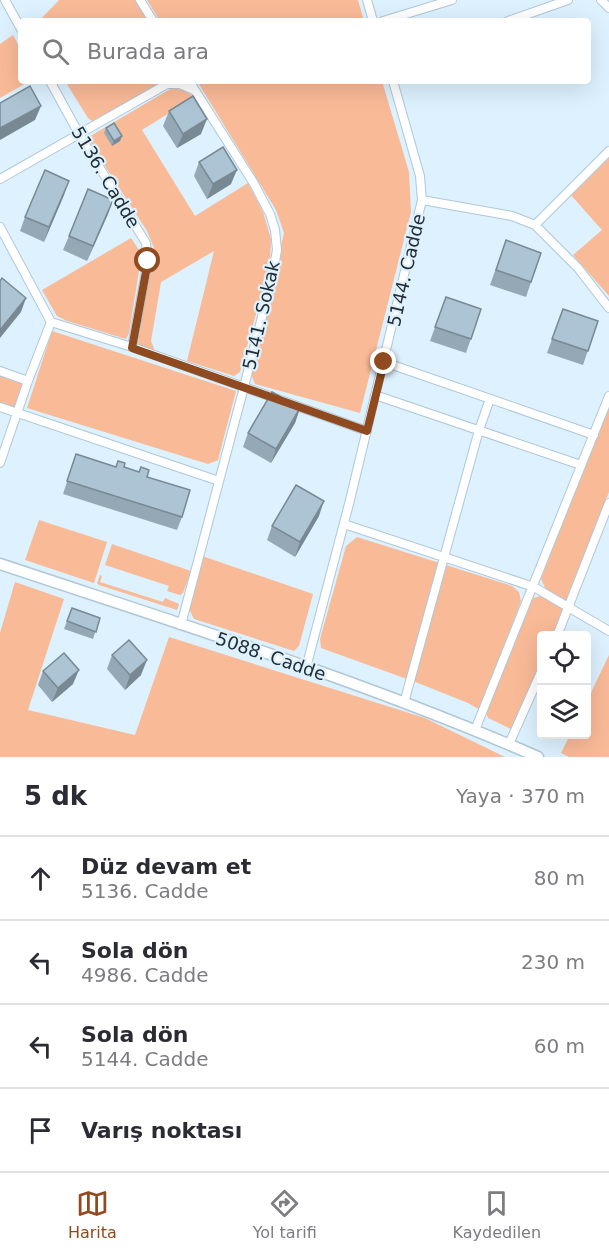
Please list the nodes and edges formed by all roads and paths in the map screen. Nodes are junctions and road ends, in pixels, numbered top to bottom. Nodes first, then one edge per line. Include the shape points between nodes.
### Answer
1 (5, 0) edge
2 (140, 0) edge
3 (367, 0) edge
4 (452, 0) edge
5 (568, 0) edge
6 (601, 0) edge
7 (609, 8) edge
8 (151, 18) edge
9 (372, 18) edge
10 (393, 18) edge
11 (517, 18) edge
12 (18, 24) edge
13 (52, 84) edge
14 (191, 84) edge
15 (394, 84) edge
16 (195, 90) junction
17 (79, 134) junction
18 (609, 152) edge
19 (0, 179) edge
20 (422, 201) junction
21 (535, 225) junction
22 (0, 227) edge
23 (609, 308) edge
24 (51, 322) junction
25 (132, 348) junction
26 (384, 362) junction
27 (0, 371) edge
28 (28, 381) junction
29 (244, 387) junction
30 (375, 395) junction
31 (609, 396) edge
32 (490, 399) junction
33 (0, 407) edge
34 (17, 413) junction
35 (479, 430) junction
36 (367, 431) junction
37 (594, 435) junction
38 (0, 463) edge
39 (581, 465) junction
40 (219, 482) junction
41 (609, 503) edge
42 (344, 524) junction
43 (445, 559) junction
44 (0, 564) edge
45 (534, 587) junction
46 (569, 606) junction
47 (181, 626) junction
48 (558, 631) edge
49 (609, 631) edge
50 (306, 668) junction
51 (537, 681) edge
52 (404, 703) junction
53 (476, 730) junction
54 (509, 744) junction
55 (538, 757) edge

1 - 12 street
2 - 8 street
3 - 9 street
4 - 10 street
5 - 11 street
6 - 7 street
13 - 17 street, 5136. Cadde
14 - 16 street, 5141. Sokak
15 - 20 street, 5144. Cadde via 420,176
16 - 17 street via 167,84
16 - 29 street, 5141. Sokak via 252,182 275,230 277,250 272,278
17 - 19 street
17 - 25 street, 5136. Cadde via 148,251
18 - 21 street
20 - 21 street via 512,216
20 - 26 street, 5144. Cadde
21 - 23 street via 578,268
22 - 24 street
24 - 25 street
24 - 28 street
25 - 29 street
26 - 30 street, 5144. Cadde
26 - 32 street
27 - 28 street
28 - 34 street
29 - 36 street
29 - 40 street, 5141. Sokak
30 - 35 street
30 - 36 street, 5144. Cadde
31 - 37 street
32 - 35 street
32 - 37 street
33 - 34 street
34 - 38 street
34 - 40 street
35 - 39 street
35 - 43 street
36 - 42 street, 5144. Cadde
37 - 39 street
39 - 45 street
40 - 47 street, 5141. Sokak
41 - 46 street
42 - 43 street
42 - 50 street, 5144. Cadde
43 - 45 street
43 - 52 street
44 - 47 street, 5088. Cadde
45 - 46 street
45 - 53 street
46 - 48 street
46 - 49 street
47 - 50 street, 5088. Cadde
50 - 52 street, 5088. Cadde
51 - 54 street
52 - 53 street, 5088. Cadde
53 - 54 street, 5088. Cadde
54 - 55 street, 5088. Cadde

